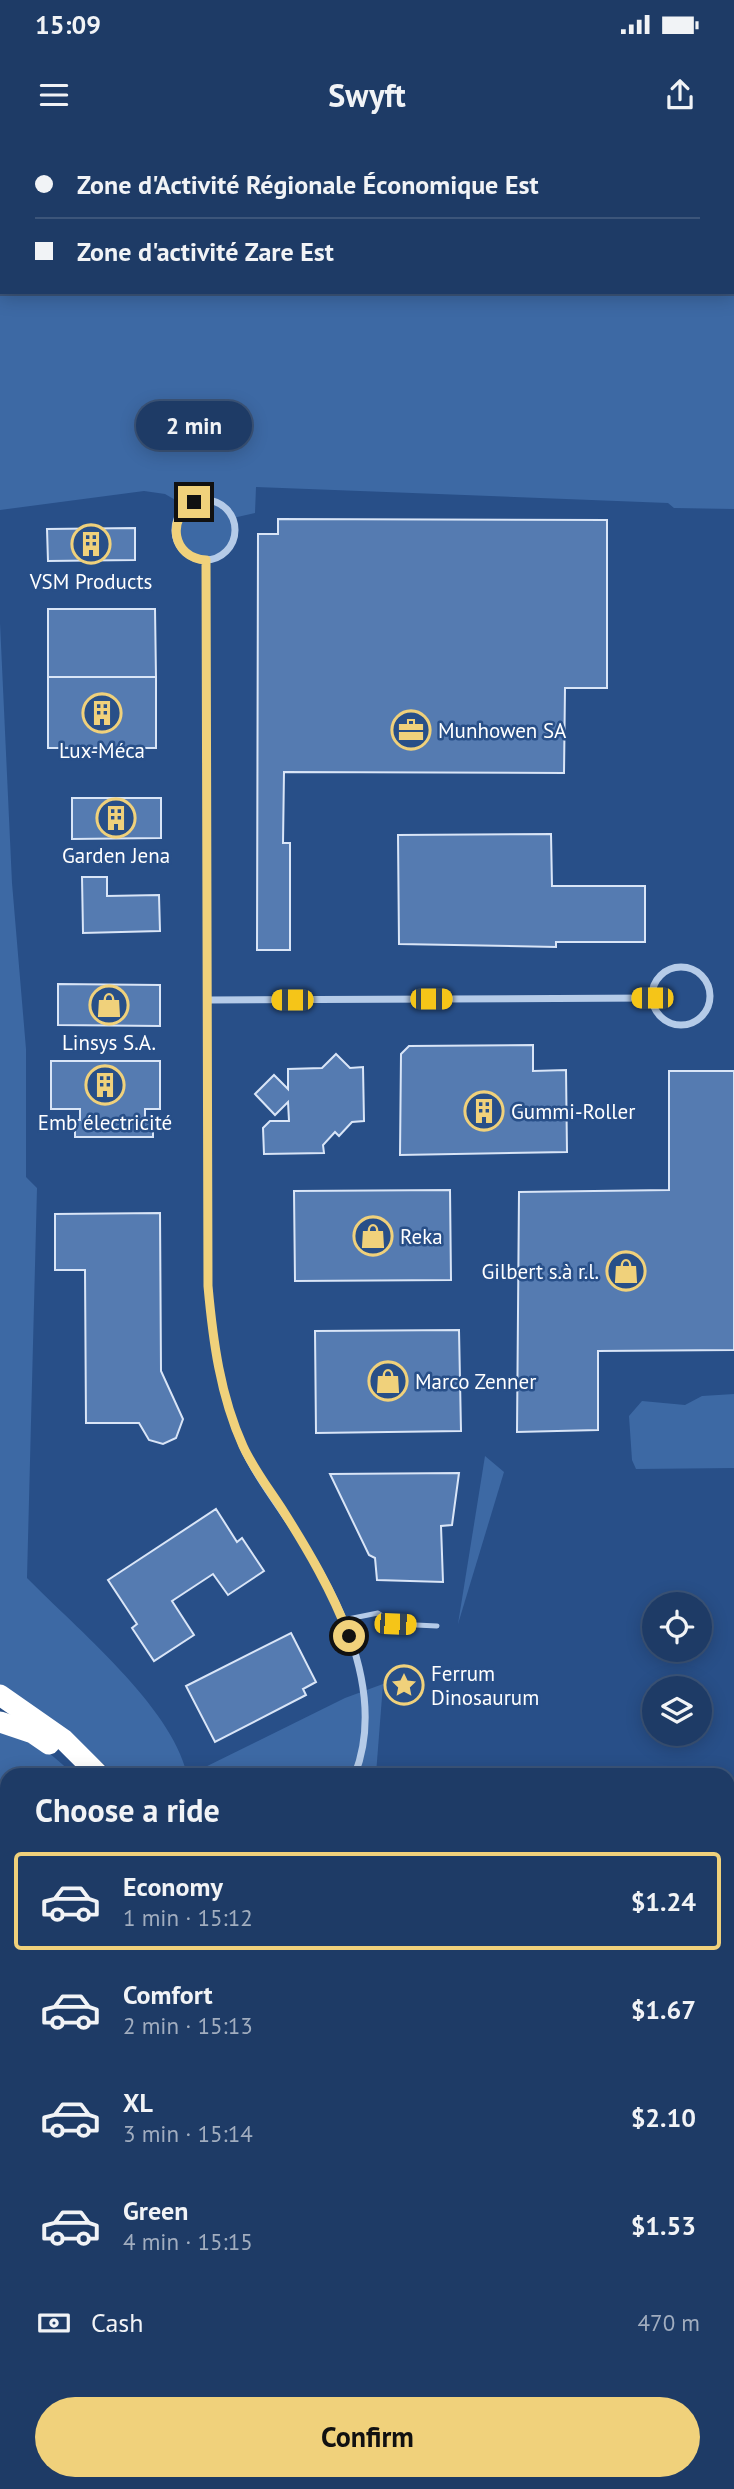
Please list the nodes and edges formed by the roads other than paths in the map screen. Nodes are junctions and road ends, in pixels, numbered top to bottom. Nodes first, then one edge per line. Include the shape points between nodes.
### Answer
1 (206, 560) junction
2 (652, 998) junction
3 (209, 1000) junction
4 (343, 1620) junction
5 (437, 1626) dead end
6 (0, 1695) edge
7 (0, 1722) edge
8 (74, 1768) edge
9 (91, 1768) edge
10 (357, 1768) edge

1 - 1 street via 225,552 235,527 221,504 203,500 180,513 175,532 182,549
1 - 3 street
2 - 2 street via 667,1021 686,1025 703,1016 710,998 706,980 681,967 663,973
2 - 3 street
3 - 4 street via 208,1286 213,1342 226,1402 243,1446 304,1543
4 - 5 lane via 378,1613 395,1624
4 - 10 street via 355,1652 365,1705
6 - 9 highway via 63,1739
7 - 8 highway via 33,1733

